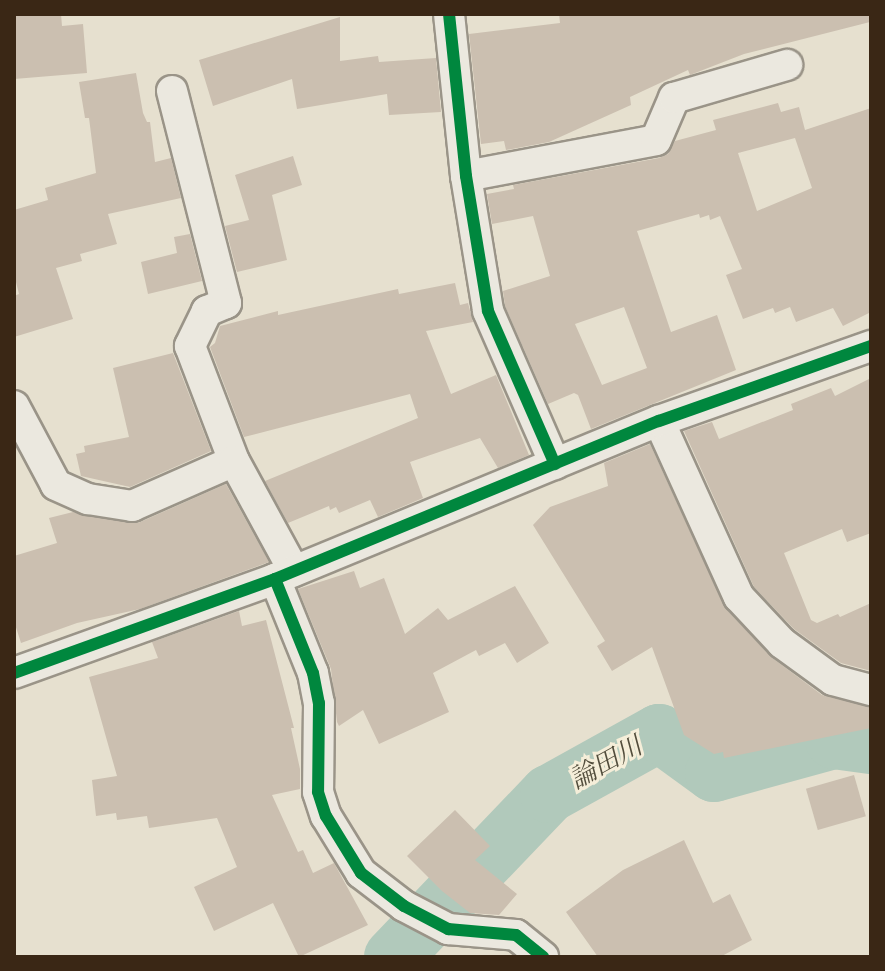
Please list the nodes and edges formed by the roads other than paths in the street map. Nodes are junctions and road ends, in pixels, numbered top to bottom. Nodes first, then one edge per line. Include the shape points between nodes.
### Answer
1 (449, 14) edge
2 (787, 65) dead end
3 (172, 91) dead end
4 (466, 176) junction
5 (871, 346) edge
6 (14, 406) edge
7 (659, 421) junction
8 (234, 461) junction
9 (555, 464) junction
10 (284, 575) junction
11 (14, 673) edge
12 (871, 690) edge
13 (543, 957) edge

1 - 4 street
2 - 4 street via 674,98 656,140
3 - 8 street via 226,303 207,311 190,346
4 - 9 street via 488,311
5 - 7 street
6 - 8 street via 56,485 88,499 132,506
7 - 9 street
7 - 12 street via 739,597 782,643 833,680
8 - 10 street
9 - 10 street
10 - 11 street
10 - 13 street via 319,703 318,792 326,816 361,873 404,906 448,929 516,935

